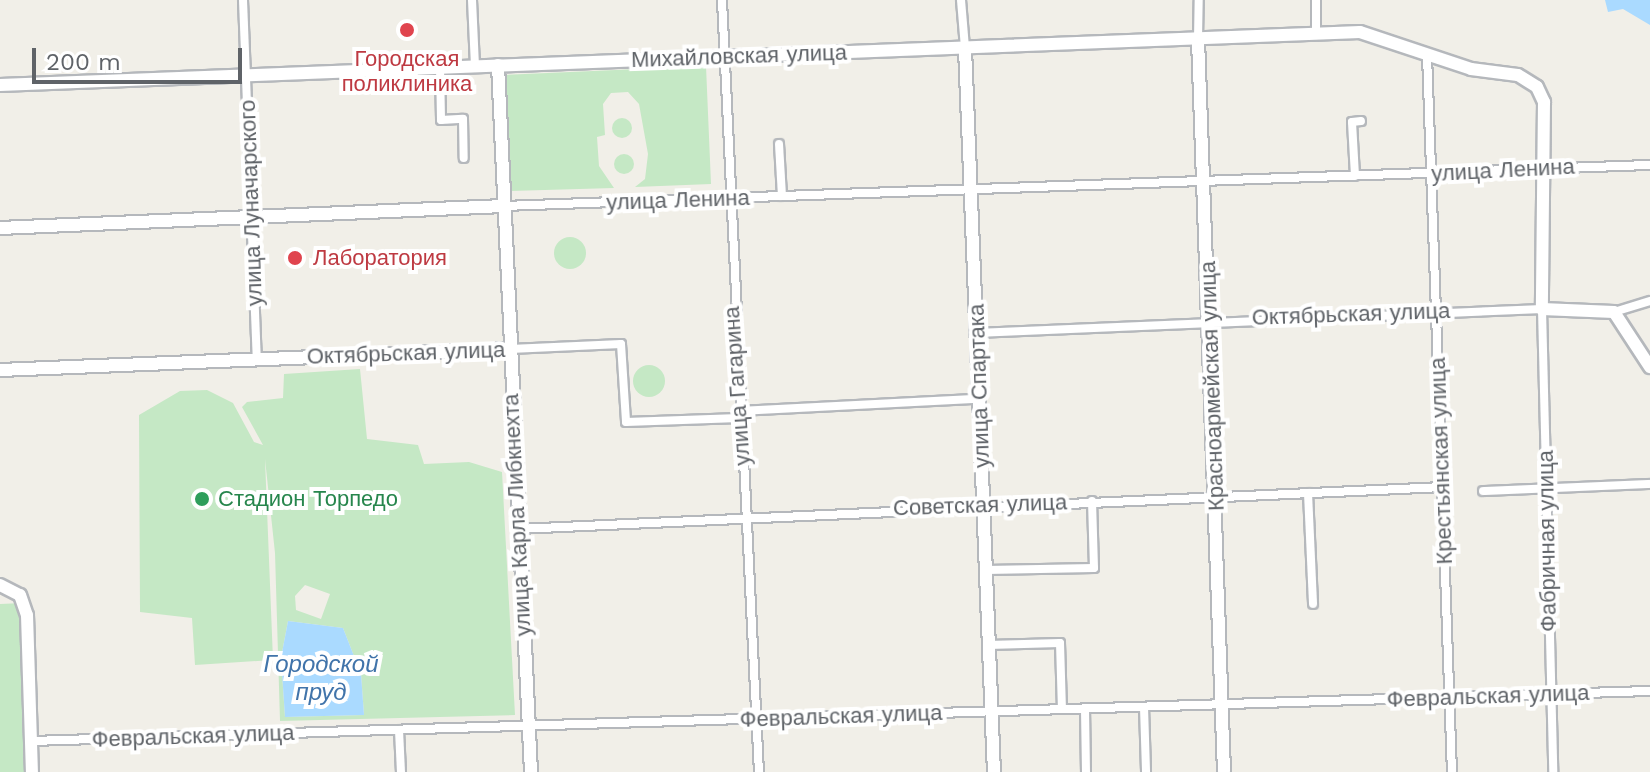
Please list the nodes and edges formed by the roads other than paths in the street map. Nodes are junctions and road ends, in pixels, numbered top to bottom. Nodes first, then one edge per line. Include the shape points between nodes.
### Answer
1 (243, 0) edge
2 (472, 0) edge
3 (722, 0) edge
4 (961, 0) edge
5 (1199, 0) edge
6 (1316, 0) edge
7 (1316, 30) junction
8 (1198, 39) junction
9 (965, 48) junction
10 (1427, 54) junction
11 (723, 56) junction
12 (498, 65) junction
13 (475, 66) junction
14 (440, 67) junction
15 (245, 75) junction
16 (0, 85) edge
17 (1361, 121) dead end
18 (779, 144) dead end
19 (464, 158) dead end
20 (1650, 165) edge
21 (1544, 168) junction
22 (1429, 174) junction
23 (1355, 176) junction
24 (1204, 181) junction
25 (973, 189) junction
26 (782, 196) junction
27 (726, 198) junction
28 (503, 206) junction
29 (252, 217) junction
30 (0, 228) edge
31 (1650, 301) edge
32 (1434, 309) junction
33 (1542, 309) junction
34 (1614, 312) junction
35 (1209, 320) junction
36 (976, 333) junction
37 (509, 349) junction
38 (257, 359) junction
39 (1650, 367) edge
40 (0, 370) edge
41 (979, 399) junction
42 (738, 414) junction
43 (1650, 484) edge
44 (1443, 487) junction
45 (1545, 489) junction
46 (1483, 491) dead end
47 (1308, 493) junction
48 (1216, 498) junction
49 (1092, 501) junction
50 (983, 504) junction
51 (747, 516) junction
52 (518, 529) junction
53 (986, 570) junction
54 (0, 585) edge
55 (1313, 604) dead end
56 (988, 645) junction
57 (1650, 691) edge
58 (1551, 695) junction
59 (1449, 698) junction
60 (1222, 705) junction
61 (1144, 707) junction
62 (1062, 709) junction
63 (1085, 709) junction
64 (991, 712) junction
65 (757, 719) junction
66 (528, 726) junction
67 (399, 730) junction
68 (31, 741) junction
69 (32, 772) edge
70 (401, 772) edge
71 (531, 772) edge
72 (759, 772) edge
73 (994, 772) edge
74 (1086, 772) edge
75 (1146, 772) edge
76 (1224, 772) edge
77 (1452, 772) edge
78 (1553, 772) edge

1 - 15 street, улица Луначарского
2 - 13 street
3 - 11 street, улица Гагарина
4 - 9 street, улица Спартака
5 - 8 street, Красноармейская улица
6 - 7 street
7 - 8 street, Михайловская улица
7 - 10 street, Михайловская улица via 1360,32
8 - 9 street, Михайловская улица
8 - 24 street, Красноармейская улица
9 - 11 street, Михайловская улица
9 - 25 street, улица Спартака
10 - 21 street, Михайловская улица via 1471,69 1518,75 1537,87
10 - 22 street, Крестьянская улица
11 - 12 street, Михайловская улица
11 - 27 street, улица Гагарина
12 - 13 street, Михайловская улица
12 - 28 street, улица Карла Либкнехта
13 - 14 street, Михайловская улица
14 - 15 street, Михайловская улица
14 - 19 street via 441,120 463,119
15 - 16 street, Михайловская улица
15 - 29 street, улица Луначарского
17 - 23 street via 1352,122
18 - 26 street
20 - 21 street, улица Ленина
21 - 22 street, улица Ленина
21 - 33 street
22 - 23 street, улица Ленина
22 - 32 street, Крестьянская улица
23 - 24 street, улица Ленина
24 - 25 street, улица Ленина
24 - 35 street, Красноармейская улица
25 - 26 street, улица Ленина
25 - 36 street, улица Спартака
26 - 27 street, улица Ленина
27 - 28 street, улица Ленина
27 - 42 street, улица Гагарина
28 - 29 street, улица Ленина
28 - 37 street, улица Карла Либкнехта
29 - 30 street, улица Ленина
29 - 38 street, улица Луначарского
31 - 34 street
32 - 33 street, Октябрьская улица
32 - 35 street, Октябрьская улица
32 - 44 street, Крестьянская улица
33 - 34 street, Октябрьская улица
33 - 45 street, Фабричная улица
34 - 39 street
35 - 36 street, Октябрьская улица
35 - 48 street, Красноармейская улица
36 - 41 street, улица Спартака
37 - 38 street, Октябрьская улица
37 - 42 street, Октябрьская улица via 621,344 626,422
37 - 52 street, улица Карла Либкнехта
38 - 40 street, Октябрьская улица
41 - 42 street, Октябрьская улица
41 - 50 street, улица Спартака
42 - 51 street, улица Гагарина
43 - 45 street
44 - 47 street, Советская улица
44 - 59 street, Крестьянская улица
45 - 46 street
45 - 58 street, Фабричная улица
47 - 48 street, Советская улица
47 - 55 street
48 - 49 street, Советская улица
48 - 60 street, Красноармейская улица
49 - 50 street, Советская улица
49 - 53 street via 1094,568
50 - 51 street, Советская улица
50 - 53 street, улица Спартака
51 - 52 street, Советская улица
51 - 65 street, улица Гагарина
52 - 66 street, улица Карла Либкнехта
53 - 56 street, улица Спартака
54 - 68 street via 20,595 27,615
56 - 62 street via 1060,643
56 - 64 street, улица Спартака
57 - 58 street, Февральская улица
58 - 59 street, Февральская улица
58 - 78 street, Фабричная улица
59 - 60 street, Февральская улица
59 - 77 street, Крестьянская улица
60 - 61 street, Февральская улица
60 - 76 street, Красноармейская улица
61 - 63 street, Февральская улица
61 - 75 street
62 - 63 street, Февральская улица
62 - 64 street, Февральская улица
63 - 74 street
64 - 65 street, Февральская улица
64 - 73 street, улица Спартака
65 - 66 street, Февральская улица
65 - 72 street, улица Гагарина
66 - 67 street, Февральская улица
66 - 71 street, улица Карла Либкнехта
67 - 68 street, Февральская улица
67 - 70 street
68 - 69 street

